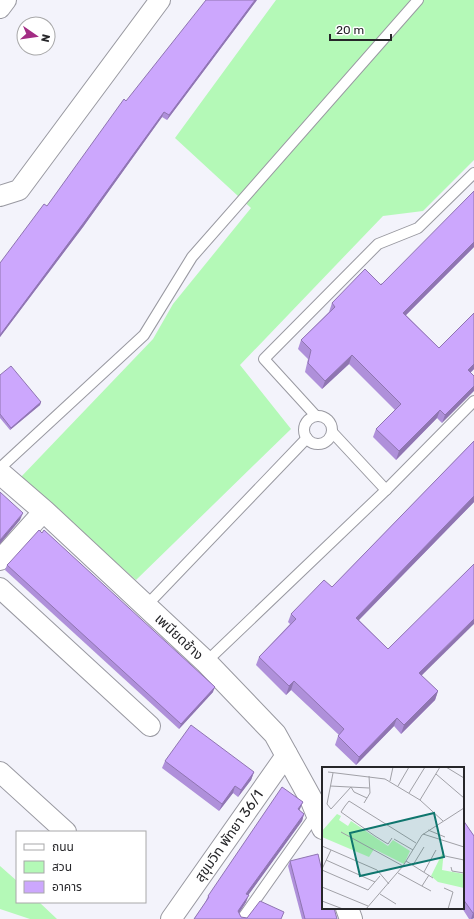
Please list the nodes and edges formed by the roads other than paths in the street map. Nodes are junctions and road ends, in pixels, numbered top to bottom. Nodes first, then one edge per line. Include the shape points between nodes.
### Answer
1 (6, 0) edge
2 (160, 0) edge
3 (418, 0) edge
4 (0, 8) edge
5 (474, 173) edge
6 (0, 196) edge
7 (474, 401) edge
8 (316, 416) junction
9 (332, 432) junction
10 (307, 438) junction
11 (0, 468) edge
12 (0, 473) edge
13 (386, 490) junction
14 (44, 511) junction
15 (0, 560) edge
16 (0, 588) edge
17 (146, 606) junction
18 (206, 662) junction
19 (150, 726) dead end
20 (287, 754) junction
21 (0, 772) edge
22 (320, 820) edge
23 (65, 831) edge
24 (347, 909) edge
25 (171, 919) edge
26 (242, 919) edge
27 (350, 919) edge

1 - 4 street
2 - 6 street via 19,190
3 - 11 lane via 192,257 144,335
5 - 8 lane via 418,228 378,244 264,359
7 - 13 lane
8 - 9 lane via 329,419
8 - 10 lane via 311,417 305,424
9 - 10 lane via 324,443 314,443
9 - 13 lane
10 - 17 lane
12 - 14 street, เพนียดช้าง
13 - 18 lane
14 - 15 street
14 - 17 street, เพนียดช้าง
16 - 19 street
17 - 18 street, เพนียดช้าง
18 - 20 street, เพนียดช้าง via 275,734
20 - 22 street, เพนียดช้าง
20 - 25 street, สุขุมวิท พัทยา 36/1
21 - 23 street
22 - 26 lane
24 - 27 street

